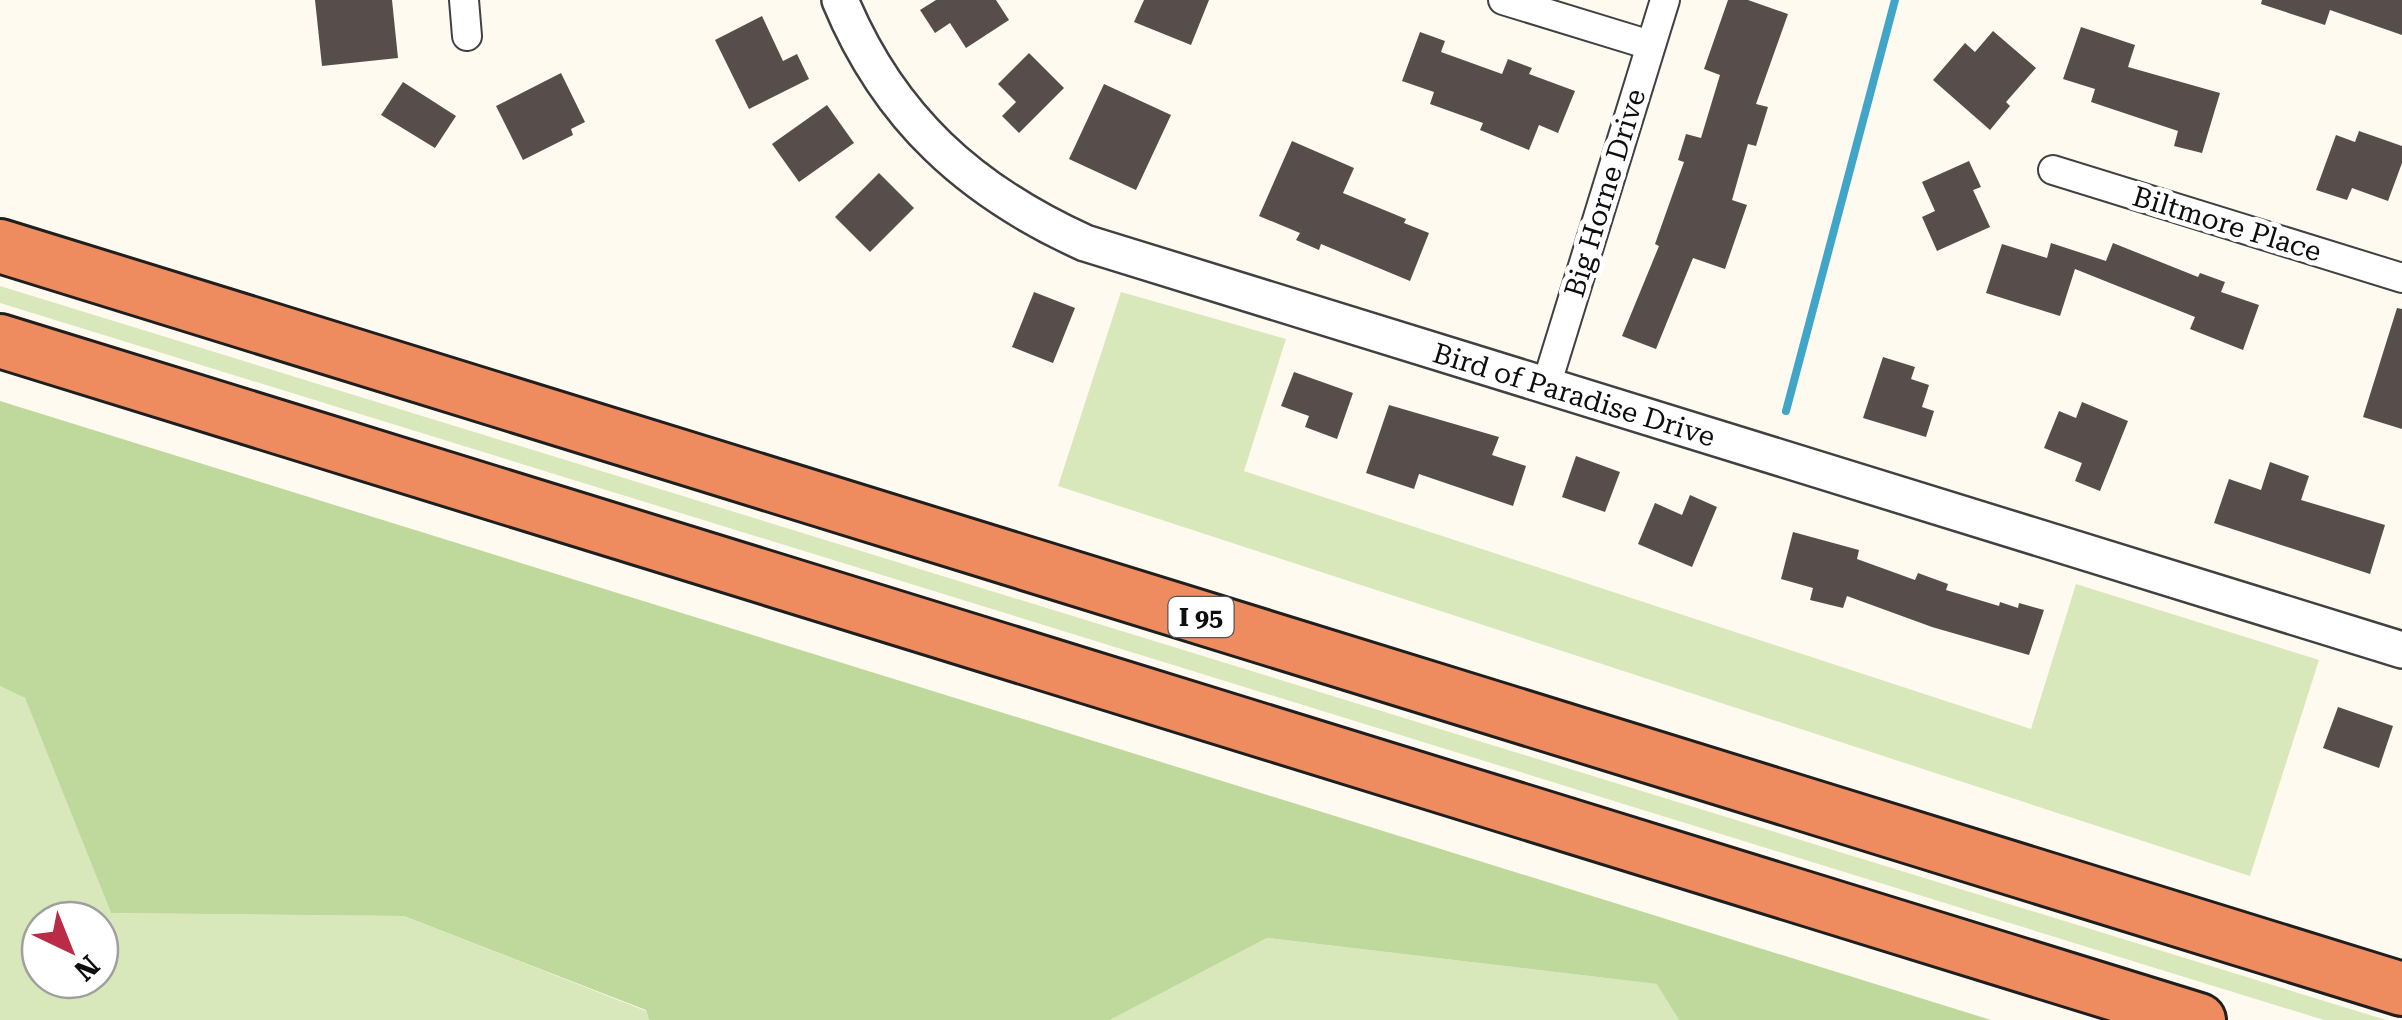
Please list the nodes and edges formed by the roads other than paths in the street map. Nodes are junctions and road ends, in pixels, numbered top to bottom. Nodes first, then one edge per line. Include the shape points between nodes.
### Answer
1 (464, 0) edge
2 (840, 0) edge
3 (1503, 0) edge
4 (1664, 0) edge
5 (468, 36) dead end
6 (1650, 45) junction
7 (2053, 170) dead end
8 (0, 246) edge
9 (2402, 278) edge
10 (0, 341) edge
11 (1546, 386) junction
12 (2402, 650) edge
13 (2402, 989) edge
14 (2199, 1020) edge

1 - 5 street
2 - 11 street, Bird of Paradise Drive via 869,59 916,123 979,184 1030,217 1110,252
3 - 6 street
4 - 6 street, Big Horne Drive
6 - 11 street, Big Horne Drive
7 - 9 street, Biltmore Place
8 - 13 highway, I 95
10 - 14 highway
11 - 12 street, Bird of Paradise Drive

